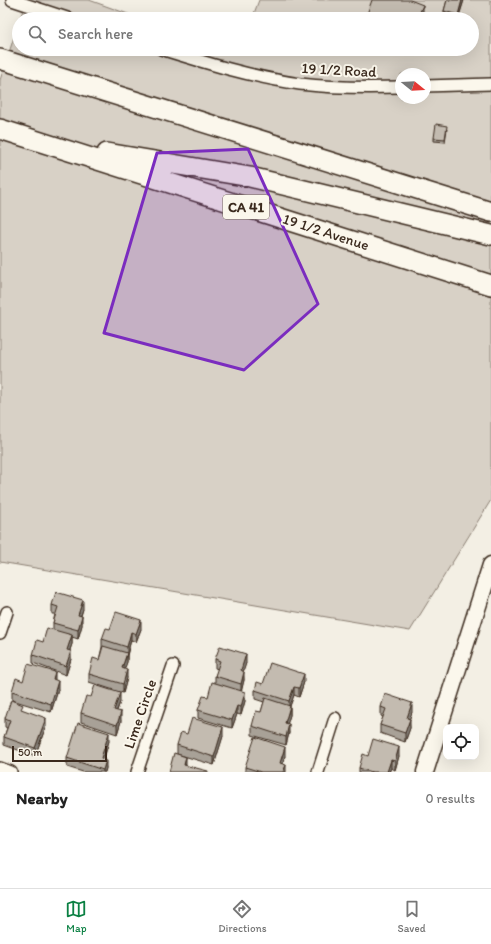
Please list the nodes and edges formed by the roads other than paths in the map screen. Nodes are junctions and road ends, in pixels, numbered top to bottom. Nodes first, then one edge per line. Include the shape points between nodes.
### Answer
1 (12, 0) edge
2 (49, 12) edge
3 (184, 56) edge
4 (0, 59) edge
5 (491, 84) edge
6 (431, 86) edge
7 (395, 87) edge
8 (0, 129) edge
9 (39, 141) junction
10 (491, 212) edge
11 (491, 235) edge
12 (491, 285) edge
13 (491, 565) edge
14 (7, 612) dead end
15 (0, 633) edge
16 (173, 666) dead end
17 (335, 718) dead end
18 (0, 768) edge
19 (11, 772) edge
20 (137, 772) edge
21 (318, 772) edge
22 (425, 772) edge

1 - 2 street
3 - 7 street, 19 1/2 Road via 256,76 300,84
4 - 10 highway
5 - 6 street
8 - 9 highway, 19 1/2 Avenue / CA 41
9 - 11 highway via 250,177
9 - 12 highway, 19 1/2 Avenue / CA 41
13 - 22 main road
14 - 15 street
16 - 20 street, Lime Circle
17 - 21 street
18 - 19 street

